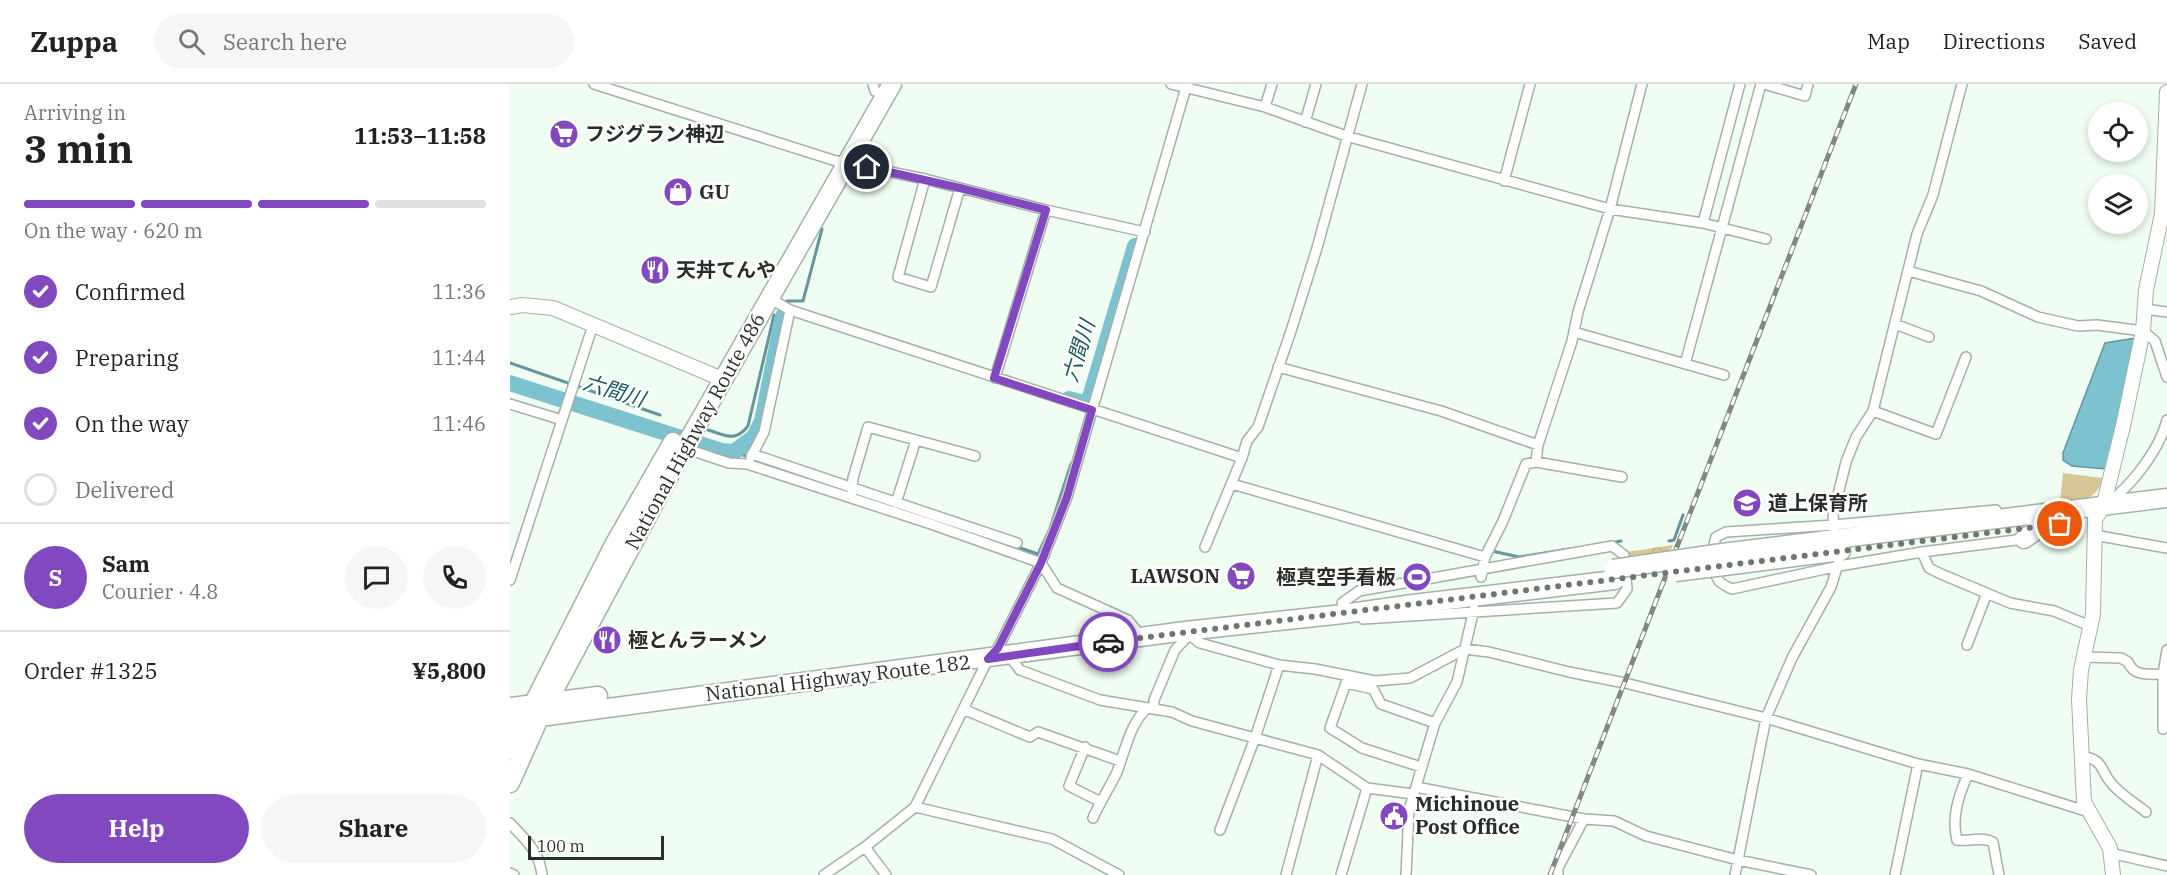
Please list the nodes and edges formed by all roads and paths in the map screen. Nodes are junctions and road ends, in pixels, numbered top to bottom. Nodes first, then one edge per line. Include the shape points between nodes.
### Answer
1 (594, 84) edge
2 (1272, 84) edge
3 (1316, 84) edge
4 (1362, 84) edge
5 (1530, 84) edge
6 (1642, 84) edge
7 (1740, 84) edge
8 (1763, 84) edge
9 (1808, 84) edge
10 (1962, 84) edge
11 (880, 86) edge
12 (1181, 86) edge
13 (2167, 92) edge
14 (1265, 107) junction
15 (1305, 122) junction
16 (1346, 136) junction
17 (842, 162) junction
18 (925, 179) junction
19 (1504, 181) junction
20 (960, 188) junction
21 (1610, 209) junction
22 (1046, 210) junction
23 (1703, 223) junction
24 (1722, 229) junction
25 (1141, 231) junction
26 (1766, 239) dead end
27 (1908, 271) junction
28 (770, 297) junction
29 (510, 306) edge
30 (2145, 309) junction
31 (789, 310) junction
32 (2167, 312) edge
33 (1895, 324) junction
34 (593, 325) junction
35 (2143, 331) junction
36 (1574, 332) junction
37 (1929, 337) dead end
38 (1966, 357) dead end
39 (1685, 364) junction
40 (1278, 367) junction
41 (1724, 375) dead end
42 (717, 377) junction
43 (2167, 377) edge
44 (994, 378) junction
45 (510, 404) edge
46 (1092, 410) junction
47 (1873, 411) junction
48 (562, 420) junction
49 (2167, 420) edge
50 (683, 439) junction
51 (916, 440) junction
52 (1538, 445) junction
53 (975, 456) dead end
54 (1242, 458) junction
55 (750, 459) junction
56 (1536, 462) junction
57 (782, 465) junction
58 (779, 475) junction
59 (1622, 477) dead end
60 (812, 480) junction
61 (1232, 484) junction
62 (852, 493) junction
63 (2167, 498) edge
64 (896, 506) junction
65 (1996, 510) joint
66 (2167, 510) edge
67 (2098, 520) junction
68 (2038, 521) junction
69 (1834, 529) junction
70 (2024, 539) joint
71 (1205, 548) dead end
72 (2167, 549) edge
73 (1922, 552) junction
74 (1485, 557) junction
75 (1839, 561) junction
76 (1041, 563) junction
77 (1482, 573) junction
78 (510, 580) edge
79 (1987, 593) junction
80 (1343, 608) junction
81 (1475, 608) junction
82 (2090, 626) junction
83 (1136, 630) junction
84 (1186, 630) junction
85 (1967, 645) dead end
86 (1465, 649) junction
87 (2167, 650) edge
88 (998, 654) junction
89 (2084, 657) junction
90 (1279, 665) junction
91 (2163, 674) junction
92 (510, 707) edge
93 (1150, 709) junction
94 (965, 710) junction
95 (531, 712) edge
96 (1766, 718) junction
97 (1434, 723) junction
98 (2163, 729) dead end
99 (1255, 738) junction
100 (1085, 747) junction
101 (510, 750) edge
102 (1318, 755) junction
103 (2083, 757) junction
104 (1120, 761) junction
105 (1918, 764) junction
106 (1421, 767) junction
107 (1968, 774) junction
108 (510, 783) edge
109 (1368, 788) junction
110 (1414, 791) junction
111 (1101, 802) junction
112 (915, 807) junction
113 (2089, 812) junction
114 (2146, 812) dead end
115 (1093, 818) dead end
116 (1584, 819) junction
117 (510, 823) edge
118 (1220, 830) dead end
119 (864, 847) junction
120 (2110, 853) junction
121 (1738, 860) junction
122 (2167, 866) edge
123 (510, 873) edge
124 (514, 875) edge
125 (542, 875) edge
126 (824, 875) edge
127 (886, 875) edge
128 (1119, 875) edge
129 (1286, 875) edge
130 (1341, 875) edge
131 (1406, 875) edge
132 (1558, 875) edge
133 (1735, 875) edge
134 (1811, 875) edge
135 (1895, 875) edge
136 (1999, 875) edge
137 (2113, 875) edge

1 - 17 street
2 - 14 street
3 - 15 street
4 - 16 street
5 - 19 street
6 - 21 street
7 - 23 street
8 - 9 street via 1805,96
8 - 24 street
10 - 27 street
11 - 17 highway, National Highway Route 486
12 - 14 street
12 - 25 street
13 - 30 main road via 2162,214
14 - 15 street
15 - 16 street
16 - 19 street
16 - 40 street via 1317,248
17 - 18 street
17 - 28 highway, National Highway Route 486
17 - 42 highway, National Highway Route 486
18 - 20 street
18 - 20 street via 898,277 931,287
19 - 21 street
20 - 22 street
21 - 23 street
21 - 36 street
22 - 25 street
22 - 44 street
23 - 24 street
24 - 26 street
24 - 39 street
25 - 46 street
27 - 33 street
27 - 35 street via 1981,291 2038,317 2078,326
28 - 31 street
28 - 42 highway, National Highway Route 486
29 - 34 main road via 553,308
30 - 32 street
30 - 35 main road
31 - 44 street
31 - 55 street via 764,432
33 - 37 street
33 - 47 street
34 - 42 main road
34 - 48 street
35 - 43 street via 2155,341
35 - 67 main road
36 - 39 street
36 - 52 street
38 - 47 street via 1936,434
39 - 41 street
40 - 52 street via 1441,411
40 - 54 street via 1258,427 1247,441
42 - 50 highway, National Highway Route 486
44 - 46 street
45 - 48 street
46 - 54 street
46 - 76 street via 1067,497
47 - 69 street via 1846,462 1833,514
48 - 78 street
49 - 67 street via 2155,449
50 - 55 street via 729,462
50 - 95 highway, National Highway Route 486 via 614,545
51 - 53 street
51 - 62 street via 868,427
51 - 64 street
52 - 56 street
54 - 61 street
55 - 57 street
55 - 58 street
56 - 59 street
56 - 74 street via 1526,464
57 - 58 street
57 - 60 street
58 - 60 street
60 - 62 street
61 - 71 street
61 - 74 street
62 - 64 street
63 - 67 highway, National Highway Route 182
64 - 76 street via 1011,544
65 - 68 highway
65 - 69 street
66 - 67 highway, National Highway Route 182
67 - 68 highway, National Highway Route 182
67 - 72 street
67 - 82 main road
68 - 70 highway
68 - 80 highway, National Highway Route 182, bridge via 1614,574 1413,604
69 - 75 street via 1726,532 1716,537 1712,549 1719,582 1732,589
70 - 73 street
73 - 75 street
73 - 79 street via 1929,568
74 - 77 street
75 - 96 street via 1831,587 1792,658
76 - 83 street via 1057,588 1128,620
76 - 88 street
77 - 80 street via 1359,591
77 - 81 street via 1612,546 1624,555 1627,589 1617,603
79 - 82 street via 2010,603 2054,611
79 - 85 street
80 - 81 street via 1362,619
80 - 84 highway, National Highway Route 182
81 - 86 street
82 - 89 main road
83 - 84 highway, National Highway Route 182
83 - 88 highway, National Highway Route 182
84 - 88 highway, National Highway Route 182
84 - 90 street via 1200,643
84 - 93 street
86 - 90 street via 1410,678 1392,681
86 - 96 street via 1624,682
86 - 97 street via 1457,682
87 - 91 street
88 - 93 street via 1020,670 1080,693
88 - 94 street
88 - 95 highway, National Highway Route 182
89 - 91 street via 2121,658 2137,673
89 - 103 main road via 2079,699
90 - 99 street
91 - 98 street
92 - 95 highway, National Highway Route 182
93 - 99 street
93 - 104 street via 1128,740
94 - 100 street via 1030,737 1038,732
94 - 112 street
95 - 101 highway, National Highway Route 486
95 - 108 highway, National Highway Route 486
96 - 105 street
96 - 121 street
97 - 106 street
97 - 106 street via 1381,704 1374,689 1346,683 1330,728 1362,747
99 - 102 street
99 - 118 street
100 - 104 street
100 - 111 street via 1069,786
102 - 109 street
102 - 129 street
103 - 113 main road via 2084,802
103 - 114 street via 2099,762 2112,784
104 - 111 street
105 - 107 street
105 - 135 street
106 - 110 street
107 - 113 street
107 - 136 street via 1957,803 1954,831 1957,840 1984,838 1993,842
109 - 110 street
109 - 130 street
110 - 116 street
110 - 131 street via 1407,828
111 - 115 street
112 - 119 street
112 - 128 street via 1052,840
113 - 120 main road
116 - 121 street via 1614,821 1646,836
116 - 132 street
117 - 125 street via 532,847 540,860
119 - 126 street
119 - 127 street
120 - 122 street
120 - 137 main road
121 - 133 street
121 - 134 street
123 - 124 street

